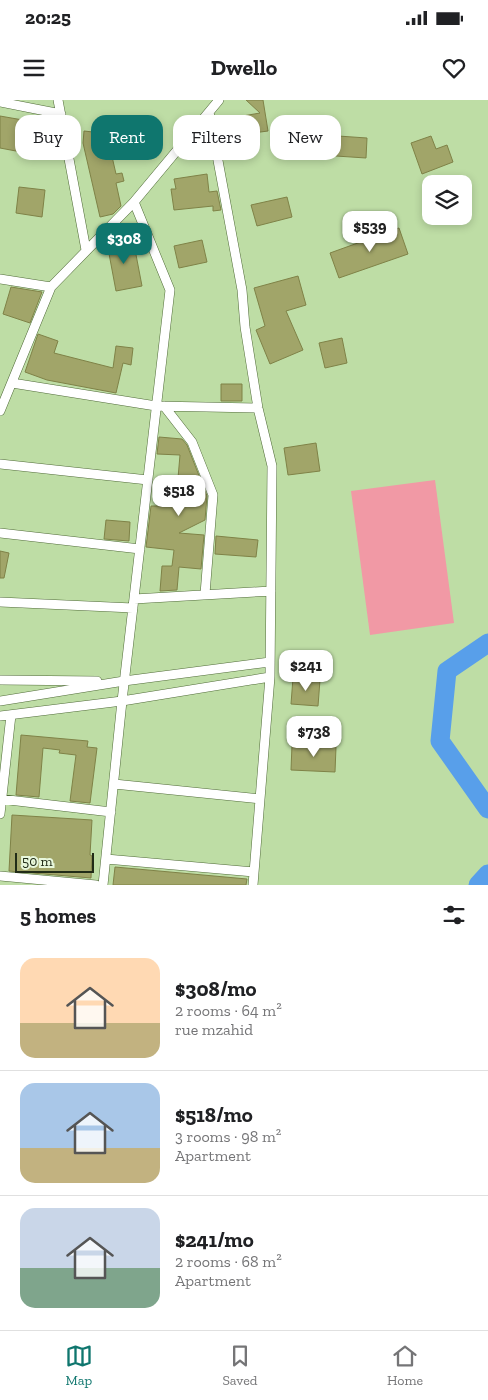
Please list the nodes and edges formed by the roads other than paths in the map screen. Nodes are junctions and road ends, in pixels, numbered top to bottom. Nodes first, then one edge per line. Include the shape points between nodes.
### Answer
1 (58, 100) edge
2 (219, 100) edge
3 (0, 102) edge
4 (209, 112) junction
5 (61, 114) junction
6 (134, 202) junction
7 (86, 250) junction
8 (0, 279) edge
9 (51, 286) junction
10 (12, 383) junction
11 (160, 406) junction
12 (258, 408) junction
13 (0, 411) edge
14 (0, 464) edge
15 (148, 480) junction
16 (0, 533) edge
17 (140, 549) junction
18 (271, 591) junction
19 (205, 594) junction
20 (0, 602) edge
21 (133, 604) junction
22 (270, 662) junction
23 (270, 677) junction
24 (0, 680) edge
25 (124, 681) junction
26 (122, 700) junction
27 (0, 701) edge
28 (11, 715) junction
29 (0, 716) edge
30 (114, 784) junction
31 (1, 800) edge
32 (260, 800) junction
33 (111, 812) junction
34 (0, 814) edge
35 (106, 859) junction
36 (254, 872) junction
37 (0, 876) edge
38 (96, 885) edge
39 (103, 885) edge
40 (254, 885) edge

1 - 5 street
2 - 4 street
3 - 5 street
4 - 6 street
4 - 12 street via 242,290
5 - 7 street
6 - 7 street
6 - 11 street via 170,290
7 - 9 street
8 - 9 street
9 - 10 street
10 - 11 street
10 - 13 street
11 - 12 street
11 - 15 street
11 - 19 street via 192,442 213,495
12 - 18 street via 272,466
14 - 15 street
15 - 17 street
16 - 17 street
17 - 21 street
18 - 19 street
18 - 22 street
19 - 21 street
20 - 21 street
21 - 25 street
22 - 23 street
22 - 25 street
23 - 26 street
23 - 32 street
24 - 25 street
25 - 26 street
25 - 27 street
26 - 28 street
26 - 30 street
28 - 29 street
28 - 31 street
30 - 32 street
30 - 33 street
31 - 33 street
31 - 34 street
32 - 36 street
33 - 35 street
35 - 36 street
35 - 39 street
36 - 40 street
37 - 38 street

